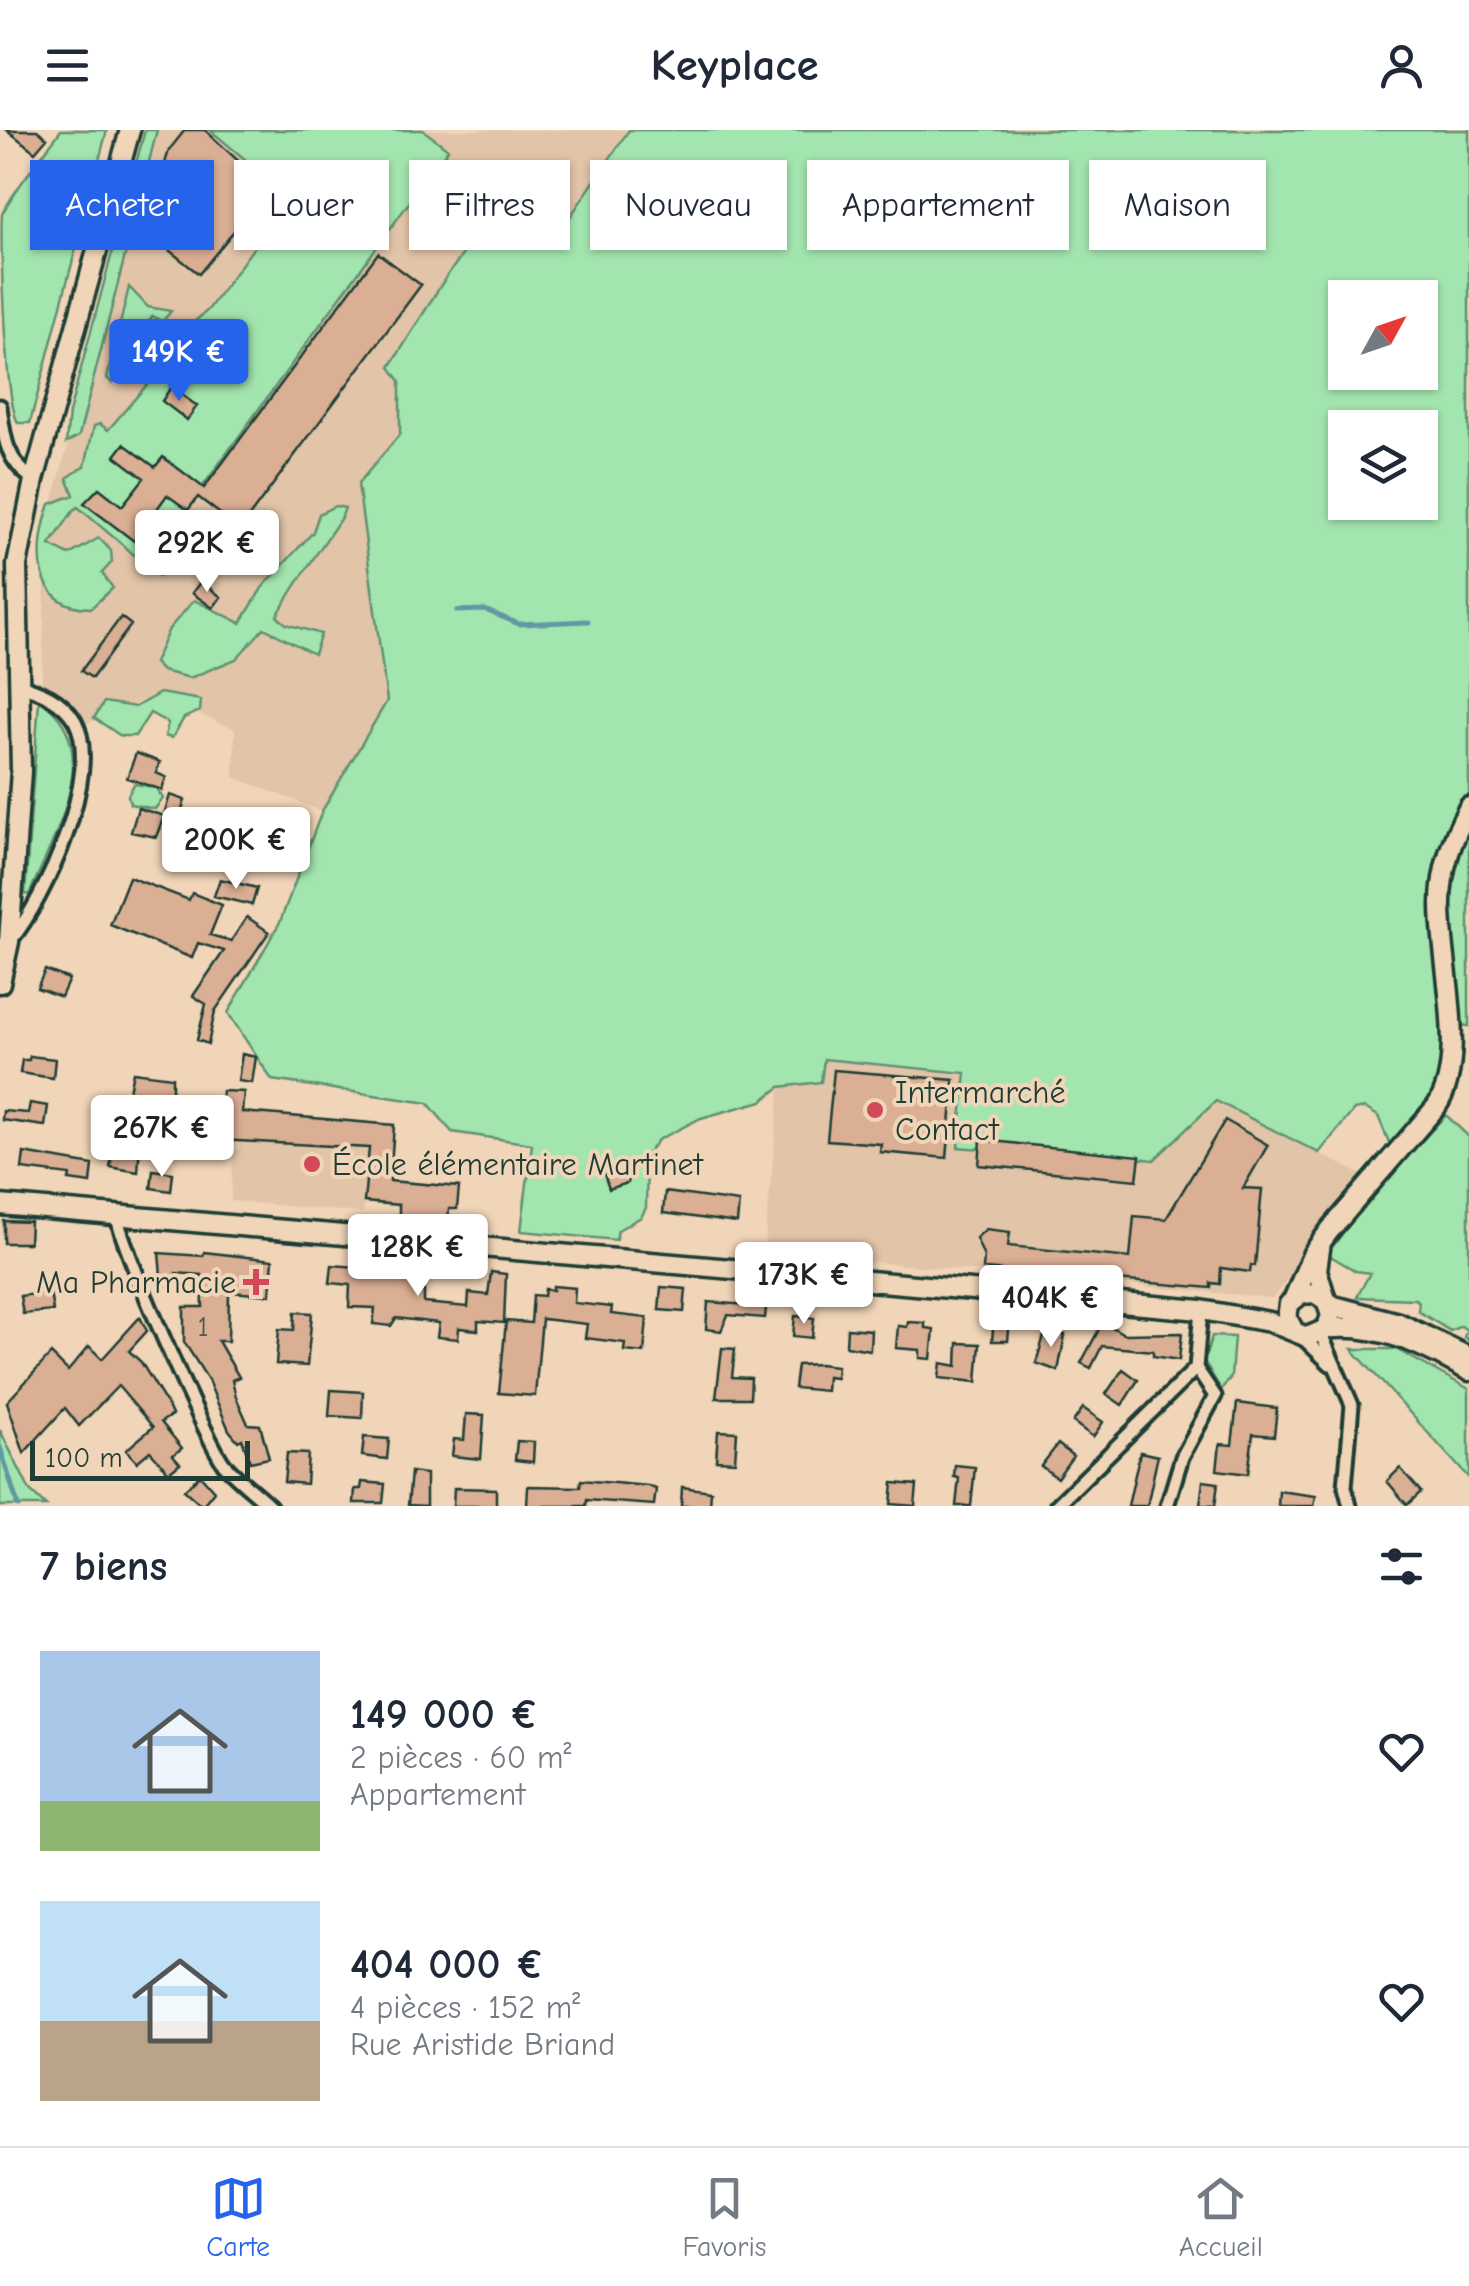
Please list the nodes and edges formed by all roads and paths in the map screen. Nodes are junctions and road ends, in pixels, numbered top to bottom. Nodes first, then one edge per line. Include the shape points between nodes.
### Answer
1 (130, 130) edge
2 (0, 406) edge
3 (34, 480) junction
4 (8, 562) edge
5 (18, 684) junction
6 (1469, 807) edge
7 (9, 942) junction
8 (0, 983) edge
9 (0, 1205) edge
10 (117, 1215) junction
11 (1321, 1242) junction
12 (1325, 1299) junction
13 (1292, 1301) junction
14 (1201, 1310) junction
15 (1323, 1332) junction
16 (1297, 1333) junction
17 (1469, 1356) edge
18 (1196, 1368) junction
19 (1469, 1370) edge
20 (1346, 1382) junction
21 (1349, 1505) edge
22 (270, 1506) edge
23 (1056, 1506) edge
24 (1167, 1506) edge

1 - 3 street
2 - 3 street via 6,449
3 - 4 street
4 - 5 street
5 - 7 street via 21,771
5 - 7 street via 46,692 63,707 76,723 82,753 71,821 36,902
6 - 11 street via 1447,858 1440,901 1452,1081
7 - 8 street
9 - 10 street
10 - 14 street
10 - 22 street via 137,1276 222,1461
11 - 12 street via 1317,1270
11 - 13 street
12 - 13 street via 1308,1292
12 - 15 street via 1331,1316
12 - 17 street
13 - 14 street
13 - 16 street via 1287,1318
14 - 16 street
14 - 18 street
15 - 16 street
15 - 19 street via 1356,1327 1404,1339
15 - 20 street
16 - 20 street
18 - 23 street
18 - 24 street via 1215,1396 1182,1456
20 - 21 street via 1353,1421

